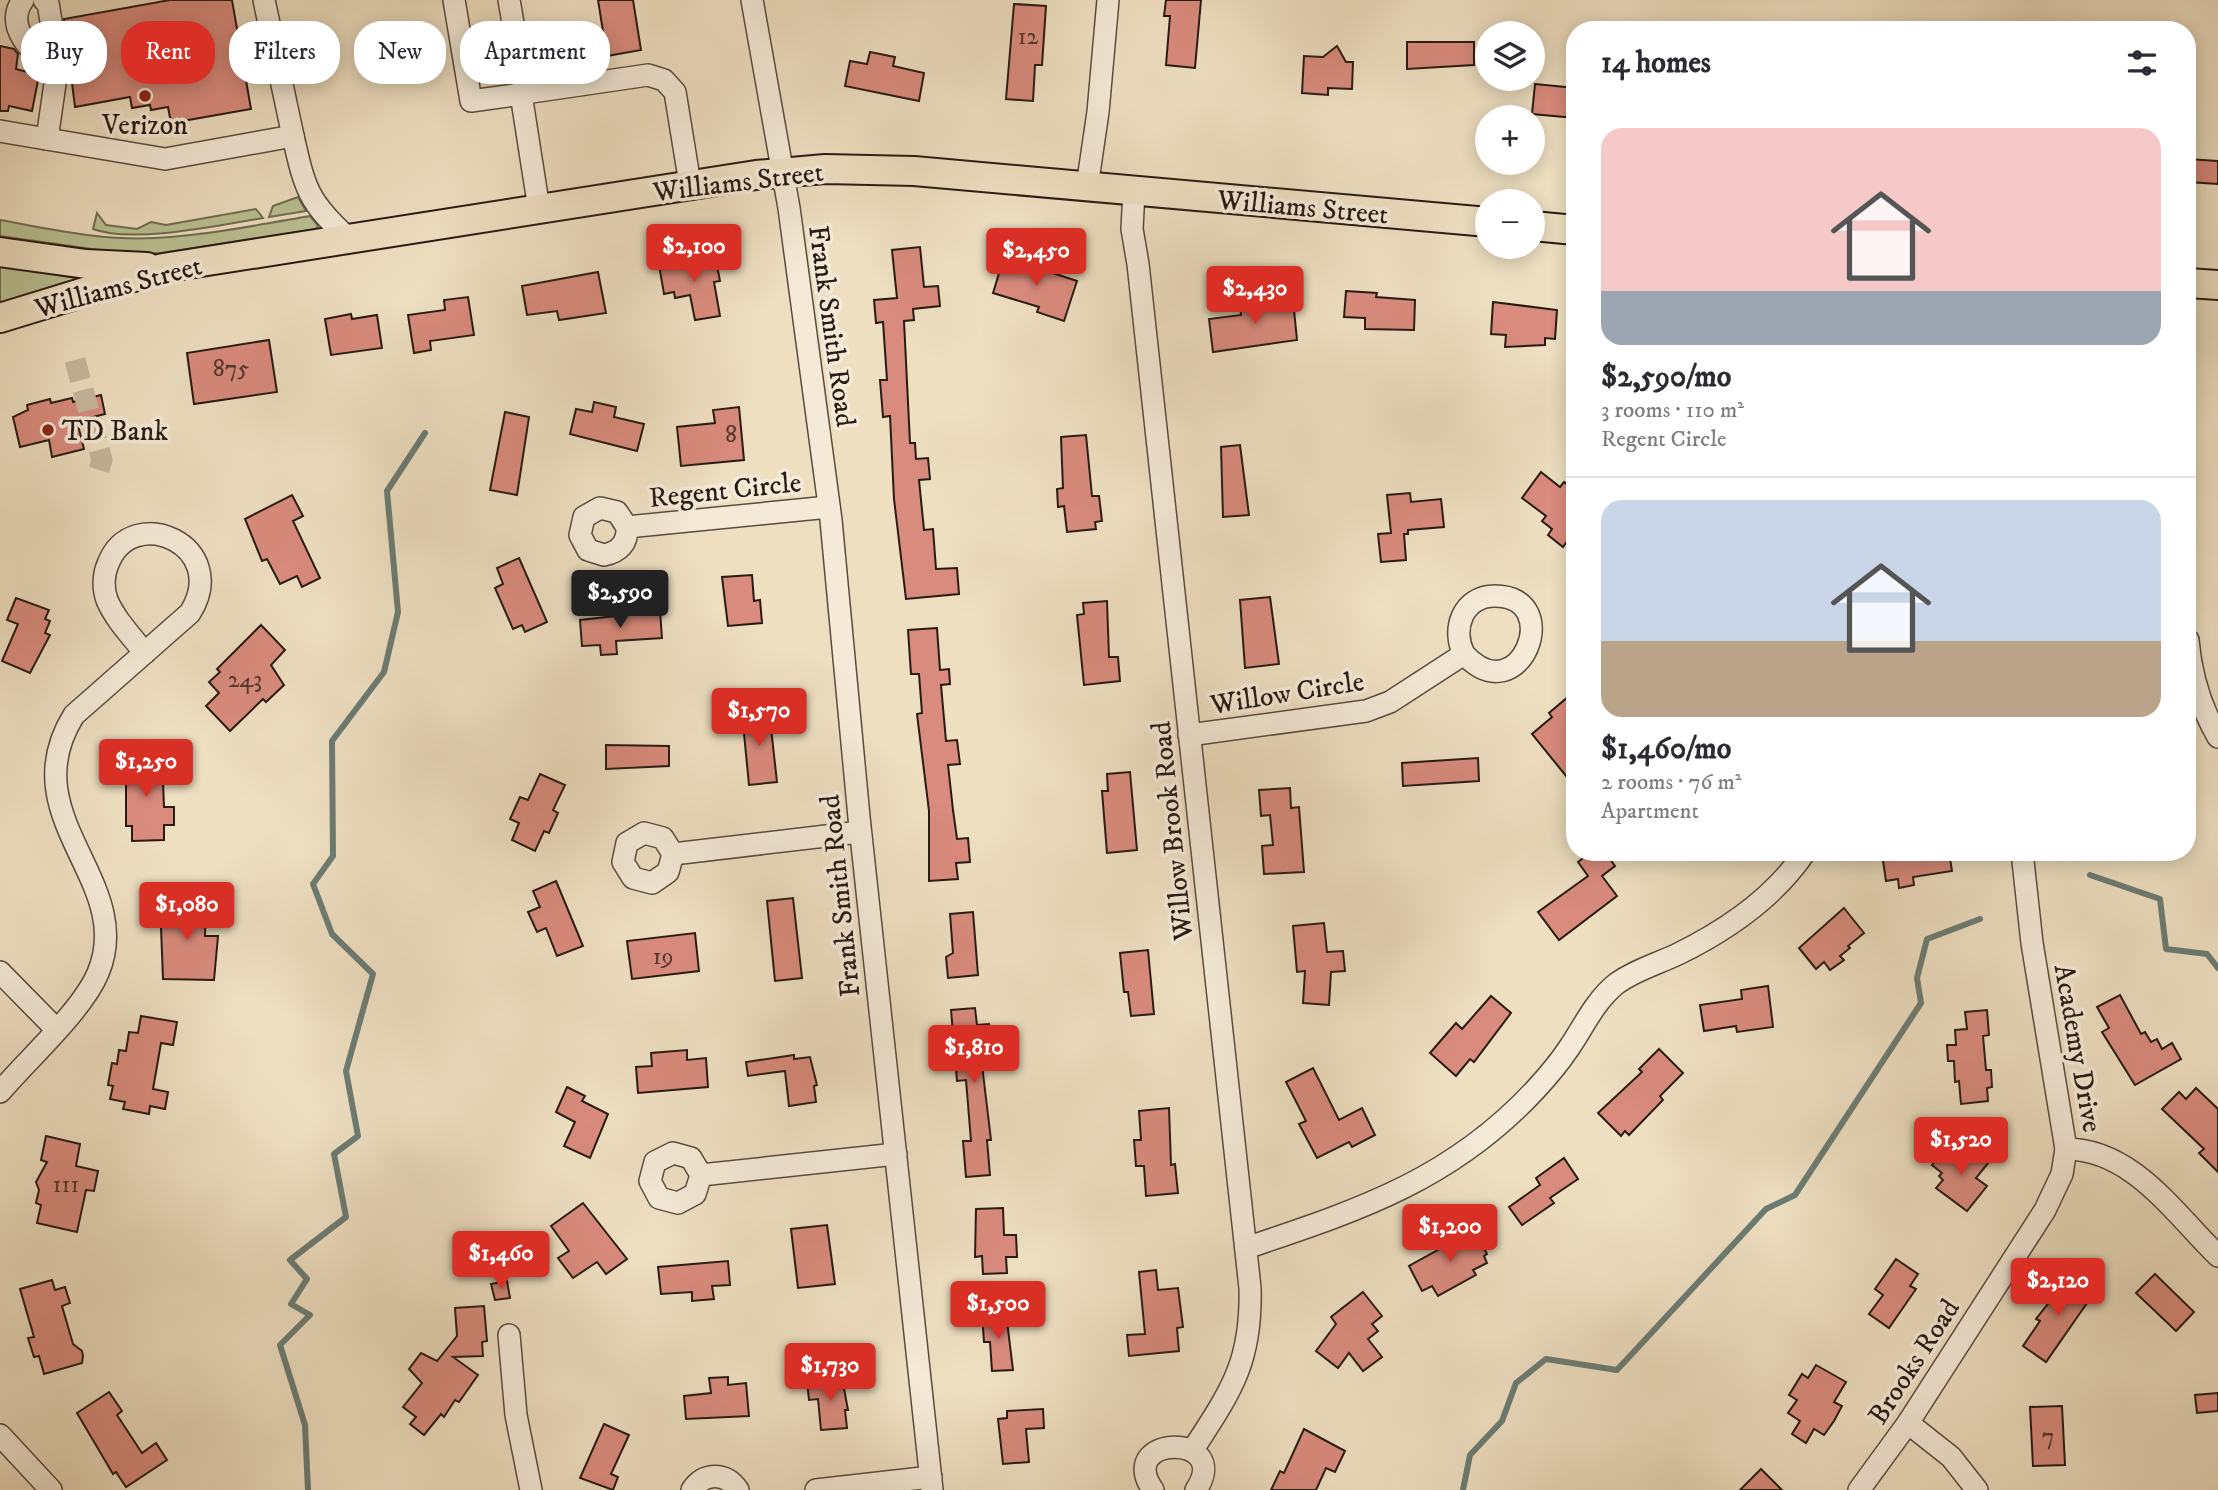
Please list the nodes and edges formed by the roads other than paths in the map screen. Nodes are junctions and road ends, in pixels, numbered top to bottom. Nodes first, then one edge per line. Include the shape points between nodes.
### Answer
1 (23, 0) edge
2 (264, 0) edge
3 (454, 0) edge
4 (509, 0) edge
5 (752, 0) edge
6 (1108, 0) edge
7 (48, 1) edge
8 (51, 21) edge
9 (21, 36) edge
10 (56, 84) edge
11 (523, 94) junction
12 (0, 131) edge
13 (293, 136) junction
14 (47, 139) junction
15 (782, 173) junction
16 (690, 184) junction
17 (1087, 187) junction
18 (1134, 191) junction
19 (539, 209) junction
20 (1475, 221) edge
21 (1545, 227) edge
22 (1566, 229) edge
23 (349, 239) junction
24 (0, 252) edge
25 (163, 268) junction
26 (2196, 283) edge
27 (2218, 285) edge
28 (0, 318) edge
29 (829, 507) junction
30 (627, 527) dead end
31 (145, 653) junction
32 (1464, 654) dead end
33 (2196, 691) edge
34 (1189, 736) junction
35 (2218, 737) edge
36 (860, 832) junction
37 (673, 854) dead end
38 (1797, 861) edge
39 (2023, 861) edge
40 (0, 972) edge
41 (56, 1029) junction
42 (0, 1092) edge
43 (2066, 1149) junction
44 (896, 1154) junction
45 (701, 1175) dead end
46 (1246, 1248) junction
47 (2218, 1256) edge
48 (509, 1335) dead end
49 (1908, 1423) junction
50 (0, 1435) edge
51 (1192, 1451) junction
52 (931, 1484) edge
53 (51, 1490) edge
54 (531, 1490) edge
55 (692, 1490) edge
56 (738, 1490) edge
57 (816, 1490) edge
58 (1153, 1490) edge
59 (1196, 1490) edge
60 (1859, 1490) edge
61 (1977, 1490) edge

1 - 9 street via 15,22
2 - 13 street
3 - 11 street via 471,101
4 - 11 street
5 - 15 street, Frank Smith Road
6 - 17 street
7 - 8 street
10 - 14 street
11 - 16 street via 648,75 664,80 675,92
11 - 19 street
12 - 14 street
13 - 14 street via 165,159
13 - 23 street via 303,180 319,212
15 - 16 main road, Williams Street
15 - 17 main road, Williams Street via 880,169
15 - 29 street, Frank Smith Road
16 - 19 main road, Williams Street
17 - 18 main road, Williams Street
18 - 20 main road, Williams Street
18 - 34 street, Willow Brook Road via 1132,229
19 - 23 main road, Williams Street
21 - 22 main road
23 - 25 main road, Williams Street
24 - 25 main road via 86,264
25 - 28 main road, Williams Street
26 - 27 main road
29 - 30 street, Regent Circle
29 - 36 street, Frank Smith Road
31 - 31 street via 106,598 104,573 125,542 136,536 162,534 184,545 192,555 201,590 190,613
31 - 41 street via 74,715 59,744 55,778 60,811 94,885 105,932 104,951 90,989
32 - 34 street, Willow Circle via 1390,702 1366,711
33 - 35 street
34 - 46 street, Willow Brook Road
36 - 37 street
36 - 44 street, Frank Smith Road
38 - 46 street via 1775,887 1726,928 1612,987 1536,1089 1461,1154 1375,1203
39 - 43 street, Academy Drive
40 - 41 street
41 - 42 street
43 - 47 street, Academy Drive via 2095,1150 2127,1166
43 - 49 street, Brooks Road via 2062,1174 2045,1210
44 - 45 street
44 - 52 street, Frank Smith Road
46 - 51 street, Willow Brook Road via 1251,1308 1245,1357 1229,1395
48 - 54 street via 516,1415
49 - 60 street, Brooks Road
49 - 61 street via 1951,1457
50 - 53 street
51 - 58 street via 1172,1445 1154,1454 1146,1473
51 - 59 street via 1202,1471
52 - 57 street
55 - 56 street via 703,1479 715,1476 727,1479

